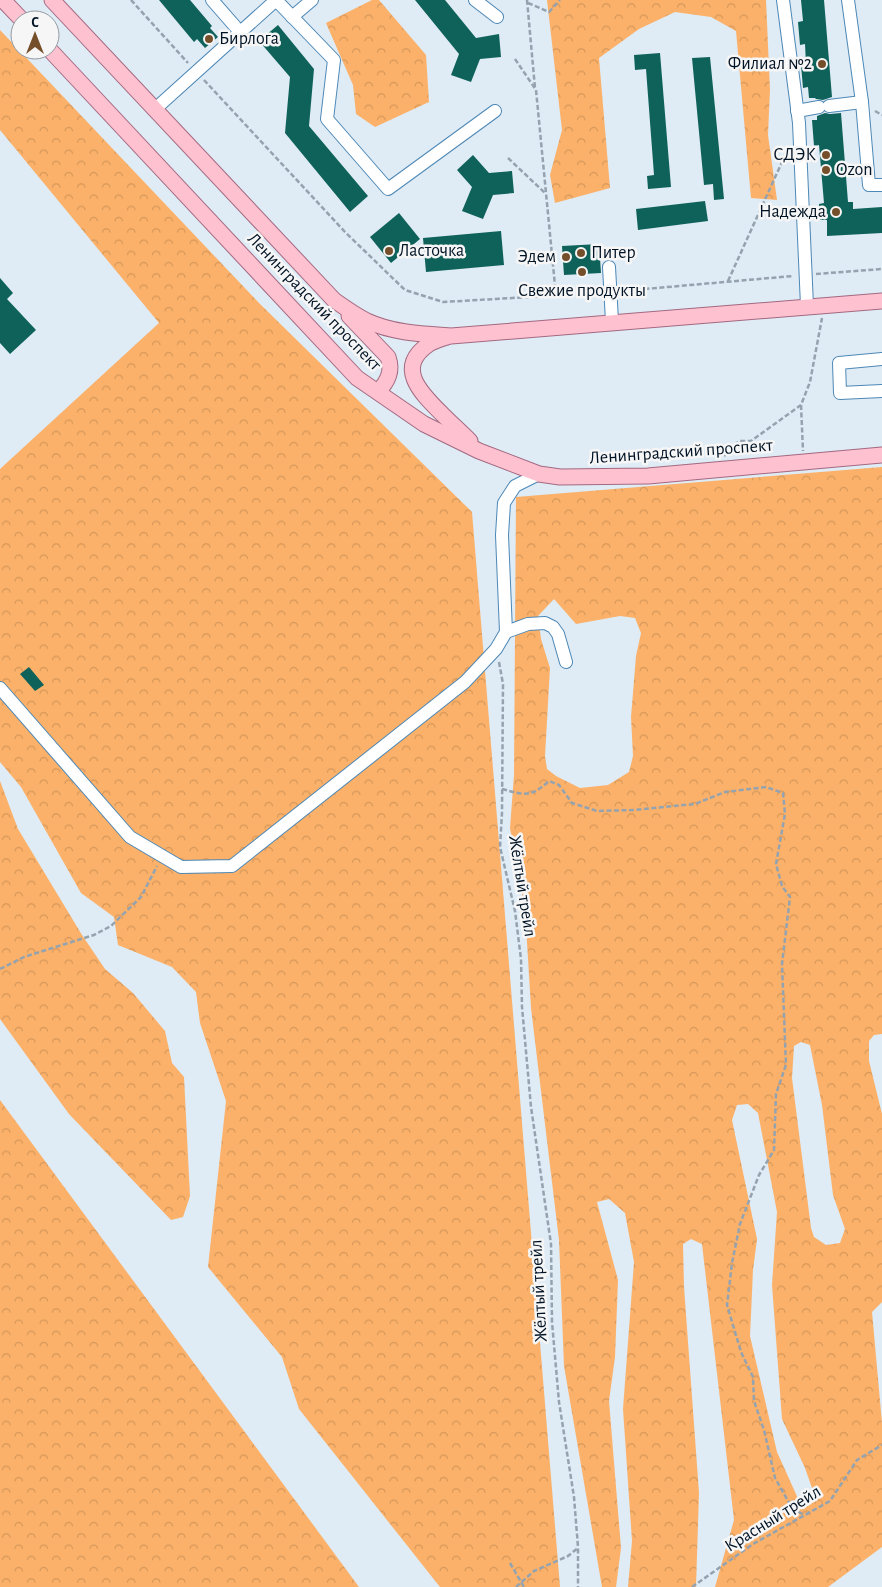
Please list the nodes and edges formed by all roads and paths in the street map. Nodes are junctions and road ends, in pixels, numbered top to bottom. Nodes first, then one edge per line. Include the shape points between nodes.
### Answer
1 (3, 0) edge
2 (52, 0) edge
3 (131, 0) edge
4 (276, 0) edge
5 (312, 0) edge
6 (475, 0) edge
7 (560, 0) edge
8 (783, 0) edge
9 (848, 0) edge
10 (528, 2) edge
11 (219, 3) edge
12 (12, 10) edge
13 (292, 17) junction
14 (497, 17) dead end
15 (240, 32) junction
16 (515, 59) dead end
17 (59, 60) edge
18 (197, 72) junction
19 (536, 90) junction
20 (862, 102) junction
21 (154, 110) junction
22 (495, 111) dead end
23 (797, 111) junction
24 (789, 146) dead end
25 (508, 158) dead end
26 (882, 185) edge
27 (546, 194) junction
28 (609, 267) dead end
29 (611, 292) junction
30 (556, 296) junction
31 (334, 300) junction
32 (882, 301) edge
33 (825, 305) junction
34 (807, 306) junction
35 (612, 321) junction
36 (451, 336) junction
37 (882, 359) edge
38 (882, 390) edge
39 (378, 392) junction
40 (801, 405) junction
41 (479, 451) junction
42 (882, 455) edge
43 (804, 462) junction
44 (717, 470) junction
45 (540, 474) junction
46 (506, 632) junction
47 (496, 649) junction
48 (566, 662) dead end
49 (0, 688) edge
50 (502, 789) junction
51 (162, 856) junction
52 (0, 969) edge
53 (882, 1445) edge
54 (804, 1516) junction
55 (578, 1548) junction
56 (510, 1563) dead end
57 (522, 1582) junction
58 (516, 1587) edge
59 (524, 1587) edge
60 (578, 1587) edge
61 (692, 1587) edge

1 - 12 main road
2 - 21 main road, Ленинградский проспект
3 - 18 path
4 - 13 lane
4 - 15 lane
5 - 13 lane
6 - 14 lane
7 - 10 path via 550,12
8 - 23 lane
9 - 20 lane
10 - 19 path
11 - 15 lane
13 - 22 lane via 334,60 327,119 388,190
15 - 18 lane
16 - 19 path
17 - 39 main road, Ленинградский проспект via 357,378
18 - 21 lane
18 - 30 path via 345,232 405,290 443,302
19 - 27 path
20 - 23 lane
20 - 26 lane via 869,185
21 - 31 main road, Ленинградский проспект
23 - 34 lane
24 - 29 path via 728,282
25 - 27 path
27 - 30 path
28 - 29 lane
29 - 30 path
29 - 35 lane
31 - 36 main road, Ленинградский проспект via 366,320 392,330
31 - 39 main road via 388,356 390,374
32 - 33 main road, Ленинградский проспект
33 - 34 main road, Ленинградский проспект
33 - 40 path via 810,382
34 - 35 main road, Ленинградский проспект
35 - 36 main road, Ленинградский проспект
36 - 41 main road via 430,344 418,354 413,378 421,393
37 - 38 lane via 839,363 840,393
39 - 41 main road, Ленинградский проспект via 424,424
40 - 43 path
40 - 44 path via 751,441 739,441 726,453
41 - 45 main road, Ленинградский проспект
42 - 43 main road, Ленинградский проспект
43 - 44 main road, Ленинградский проспект
44 - 45 main road, Ленинградский проспект via 648,476 560,477
45 - 46 lane via 514,486 504,503
46 - 47 lane
46 - 48 lane via 528,624 545,623 553,627
47 - 50 path, Жёлтый трейл via 503,684
47 - 51 lane via 465,682 232,866 181,867
49 - 51 lane via 130,837
50 - 54 path via 523,794 536,792 549,781 559,785 572,803 597,811 695,804 725,792 766,788 783,793 785,814 776,864 782,886 790,898 782,964 786,1065 776,1094 774,1150 759,1175 740,1224 727,1305 741,1352 753,1378 754,1401 775,1478 792,1508
50 - 55 path, Жёлтый трейл via 500,847 515,911 521,959 531,1107 551,1244 552,1322 559,1402 574,1497
51 - 52 path via 142,898 111,926 94,935 24,957
53 - 54 path, Красный трейл via 857,1460 830,1501
54 - 61 path, Красный трейл via 753,1544
55 - 57 path via 534,1571
55 - 60 path, Жёлтый трейл
56 - 57 path
57 - 58 path
57 - 59 path

